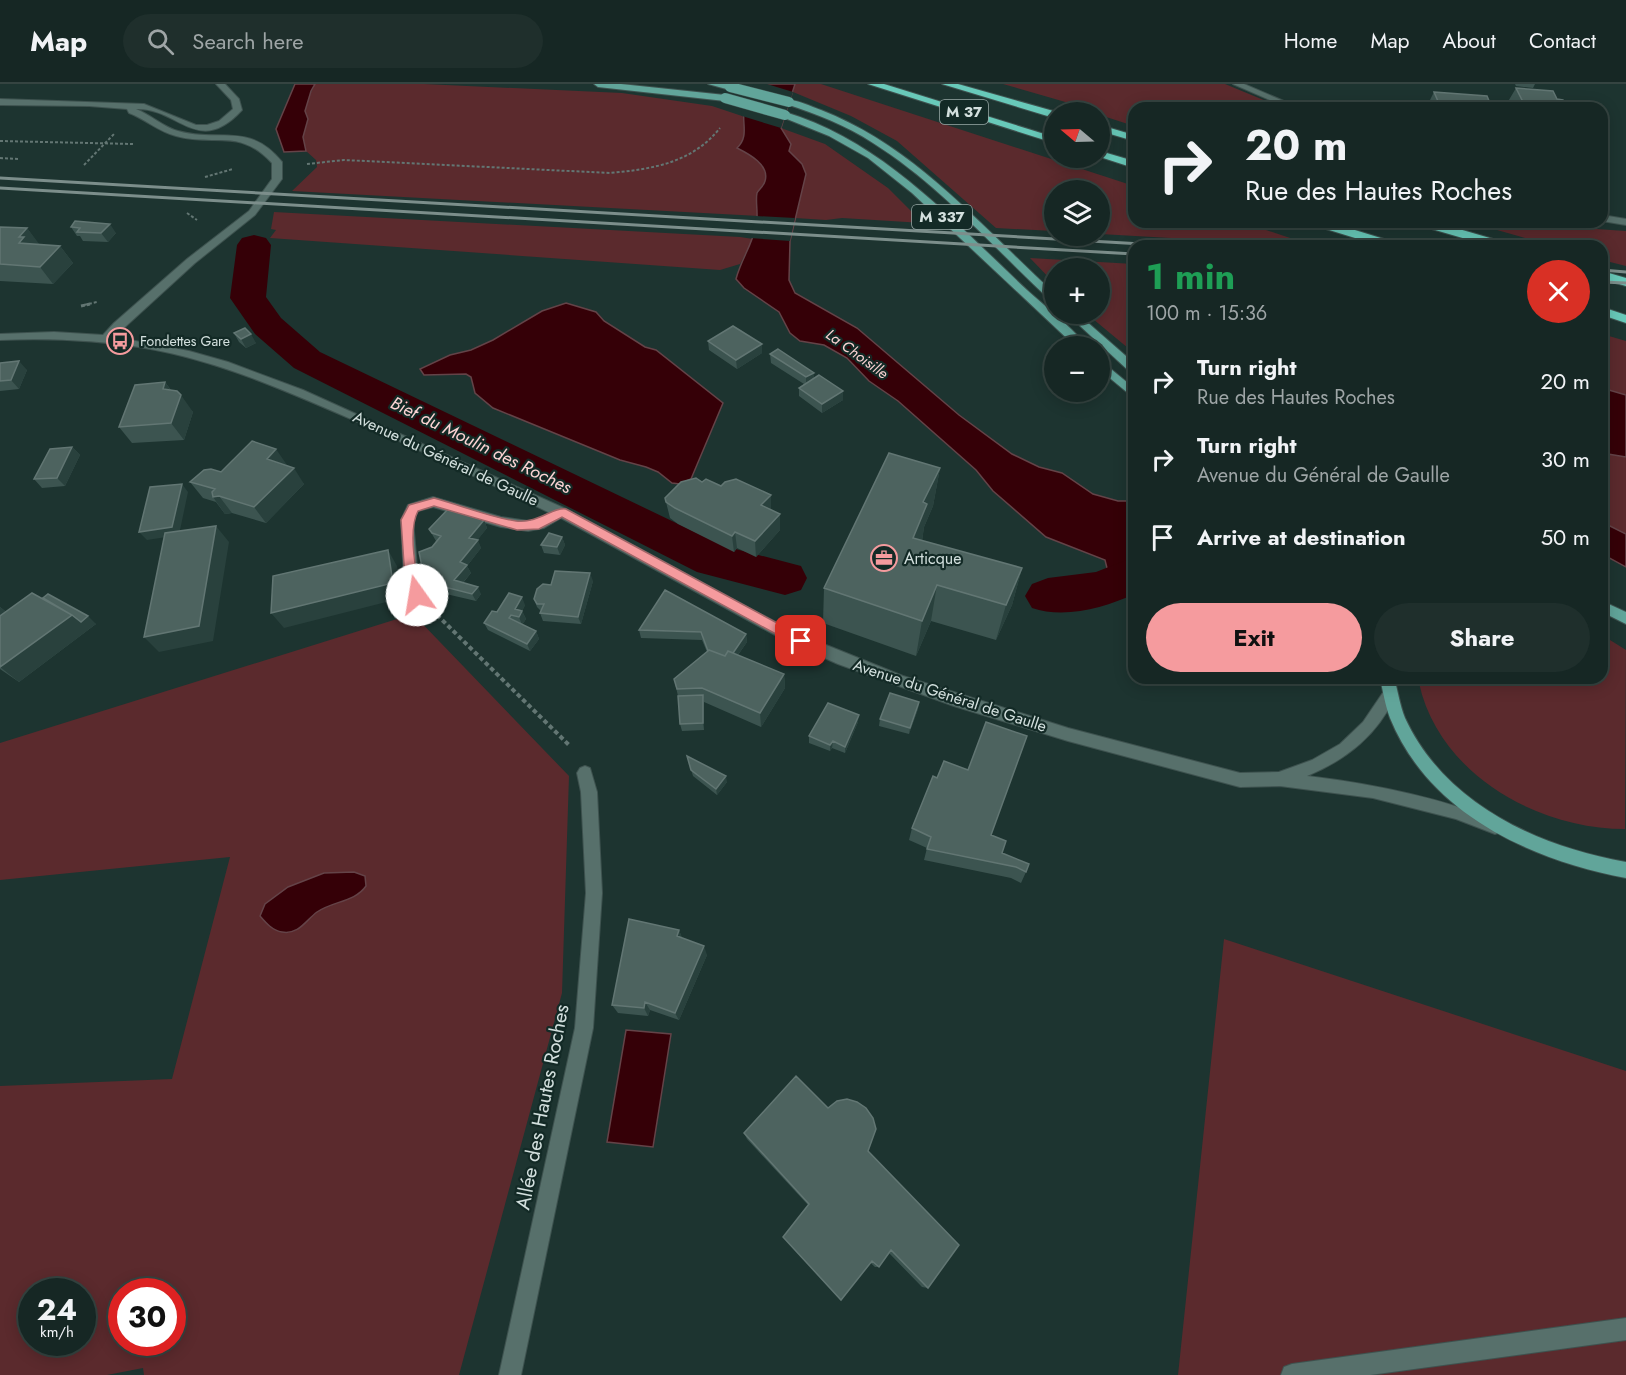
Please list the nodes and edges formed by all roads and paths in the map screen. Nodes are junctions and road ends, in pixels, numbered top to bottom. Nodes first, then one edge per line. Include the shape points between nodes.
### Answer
1 (220, 84) edge
2 (598, 84) edge
3 (712, 84) edge
4 (873, 84) edge
5 (947, 84) edge
6 (1237, 84) edge
7 (0, 102) edge
8 (1281, 102) edge
9 (131, 107) junction
10 (1044, 112) edge
11 (723, 122) dead end
12 (1110, 131) edge
13 (115, 134) dead end
14 (1128, 136) edge
15 (1044, 137) edge
16 (0, 141) edge
17 (105, 144) junction
18 (138, 144) dead end
19 (1110, 157) edge
20 (0, 158) edge
21 (19, 159) dead end
22 (1128, 163) edge
23 (84, 165) dead end
24 (277, 171) junction
25 (1608, 219) edge
26 (1626, 222) edge
27 (1336, 228) edge
28 (1442, 228) edge
29 (1375, 240) edge
30 (1483, 240) edge
31 (1608, 277) edge
32 (1626, 282) edge
33 (1044, 289) edge
34 (104, 299) dead end
35 (73, 307) dead end
36 (1608, 313) edge
37 (1626, 319) edge
38 (1083, 324) edge
39 (1070, 336) edge
40 (0, 337) edge
41 (106, 339) junction
42 (1128, 364) edge
43 (1110, 373) edge
44 (1128, 389) edge
45 (561, 512) junction
46 (417, 595) joint
47 (1608, 609) edge
48 (1626, 618) edge
49 (1388, 684) edge
50 (1389, 695) junction
51 (585, 773) joint
52 (1280, 779) junction
53 (1506, 831) junction
54 (1626, 870) edge
55 (1626, 1329) edge
56 (510, 1375) edge
57 (1292, 1375) edge

1 - 9 street via 235,99 238,110 229,120 212,127 191,127 140,104
2 - 39 main road, M 337, bridge via 725,98 785,115 832,134 871,156 915,191
3 - 33 main road, M 337, bridge via 789,102 843,123 892,151
4 - 15 highway, M 37
5 - 10 highway, M 37
6 - 8 street
7 - 9 street
9 - 24 street via 176,134 237,136 256,142 277,162
11 - 24 path via 707,144 692,155 646,170 610,173 344,160
12 - 14 highway
13 - 17 path
16 - 17 path
17 - 18 path
17 - 23 path
19 - 22 highway
20 - 21 path
24 - 41 street via 277,179 252,213 191,261
25 - 26 street
27 - 29 highway
28 - 30 highway
31 - 32 highway
34 - 35 path
36 - 37 highway
38 - 42 main road
40 - 41 street, Avenue du Général de Gaulle
41 - 45 street, Avenue du Général de Gaulle via 213,361 304,394
43 - 44 main road
45 - 46 street via 539,525 517,526 434,502 413,508 407,520 411,579
45 - 52 street, Avenue du Général de Gaulle via 784,634 861,667 972,705 1240,780
46 - 51 path via 567,742
47 - 48 main road
49 - 50 main road
50 - 52 street, Avenue du Général de Gaulle via 1375,722 1345,749 1333,758
50 - 53 main road via 1410,742 1428,766 1450,790
51 - 56 street, Allée des Hautes Roches via 590,792 594,893 584,1028
52 - 53 street, Avenue du Général de Gaulle via 1373,791 1422,802
53 - 54 main road via 1572,860
55 - 57 street

